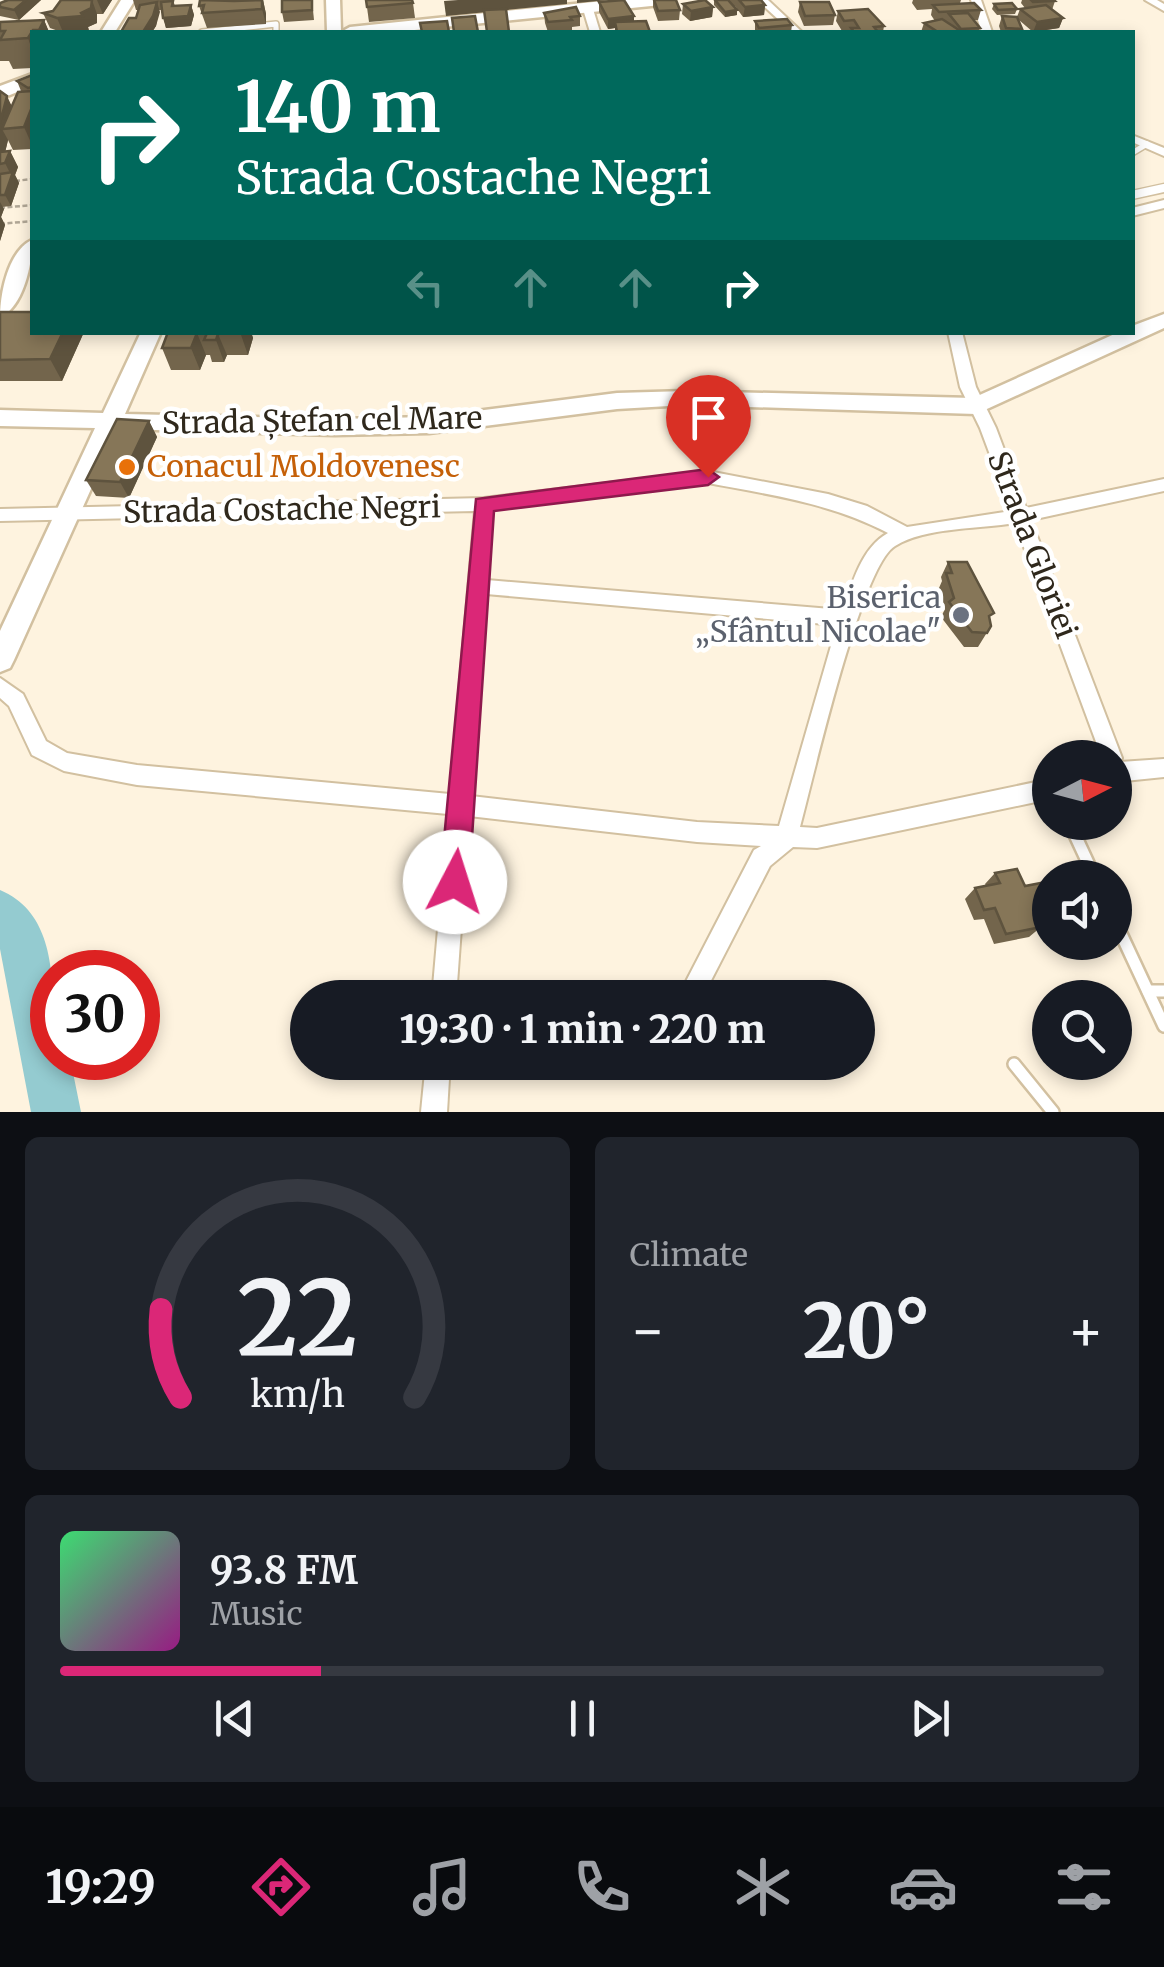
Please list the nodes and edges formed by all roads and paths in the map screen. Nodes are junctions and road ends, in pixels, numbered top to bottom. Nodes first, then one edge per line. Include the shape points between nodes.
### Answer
1 (128, 0) edge
2 (333, 0) edge
3 (762, 0) edge
4 (976, 0) edge
5 (1150, 0) edge
6 (652, 1) edge
7 (1164, 8) edge
8 (588, 9) junction
9 (443, 26) junction
10 (109, 30) edge
11 (220, 30) edge
12 (276, 30) edge
13 (334, 30) edge
14 (381, 30) edge
15 (418, 30) edge
16 (594, 30) edge
17 (795, 30) edge
18 (986, 30) edge
19 (30, 82) edge
20 (0, 92) edge
21 (1135, 139) edge
22 (1147, 144) junction
23 (1135, 151) edge
24 (1164, 152) edge
25 (30, 180) edge
26 (0, 182) edge
27 (1164, 188) edge
28 (1135, 194) edge
29 (1164, 204) edge
30 (30, 205) edge
31 (0, 208) edge
32 (1135, 211) edge
33 (30, 221) edge
34 (0, 224) edge
35 (30, 252) edge
36 (6, 319) edge
37 (1164, 320) edge
38 (1135, 333) edge
39 (151, 335) edge
40 (956, 335) edge
41 (1131, 335) edge
42 (976, 406) junction
43 (0, 418) edge
44 (110, 422) junction
45 (1164, 486) edge
46 (484, 504) junction
47 (68, 514) junction
48 (0, 516) edge
49 (1021, 516) junction
50 (904, 533) junction
51 (477, 586) junction
52 (850, 618) junction
53 (0, 660) edge
54 (0, 686) edge
55 (1105, 740) edge
56 (1132, 767) edge
57 (1164, 768) edge
58 (1032, 793) edge
59 (462, 805) junction
60 (786, 838) junction
61 (1132, 957) edge
62 (446, 980) edge
63 (698, 980) edge
64 (1148, 991) junction
65 (1164, 991) edge
66 (1164, 1026) edge
67 (1014, 1064) dead end
68 (437, 1080) edge
69 (434, 1112) edge
70 (1052, 1112) edge

1 - 10 street
2 - 13 street
3 - 17 street
4 - 18 street
5 - 7 street
6 - 8 main road
8 - 9 main road
8 - 16 street
9 - 14 main road
9 - 15 main road
11 - 12 lane via 276,24
19 - 20 main road
21 - 22 street
22 - 23 lane
22 - 24 street
25 - 26 path
27 - 28 lane
29 - 32 street
30 - 31 path
33 - 34 path
35 - 36 street
37 - 38 street, Strada Ștefan cel Mare
39 - 44 street
40 - 42 street, Strada Gloriei
41 - 42 street, Strada Ștefan cel Mare
42 - 44 street, Strada Ștefan cel Mare via 686,398 429,425
42 - 49 street, Strada Gloriei
43 - 44 street, Strada Ștefan cel Mare
44 - 47 street
45 - 49 street
46 - 47 street, Strada Costache Negri
46 - 50 street, Strada Costache Negri via 728,478 828,500
46 - 51 street
47 - 48 street, Strada Costache Negri
47 - 53 street
49 - 50 street
49 - 55 street, Strada Gloriei
50 - 52 street via 872,555
51 - 52 street
51 - 59 street
52 - 60 street
54 - 59 street via 16,700 38,748 64,762 137,775
56 - 57 street
58 - 60 street via 817,838
59 - 60 street
59 - 62 street
60 - 63 street via 762,858
61 - 64 lane
64 - 65 lane
64 - 66 lane
67 - 70 lane
68 - 69 street

